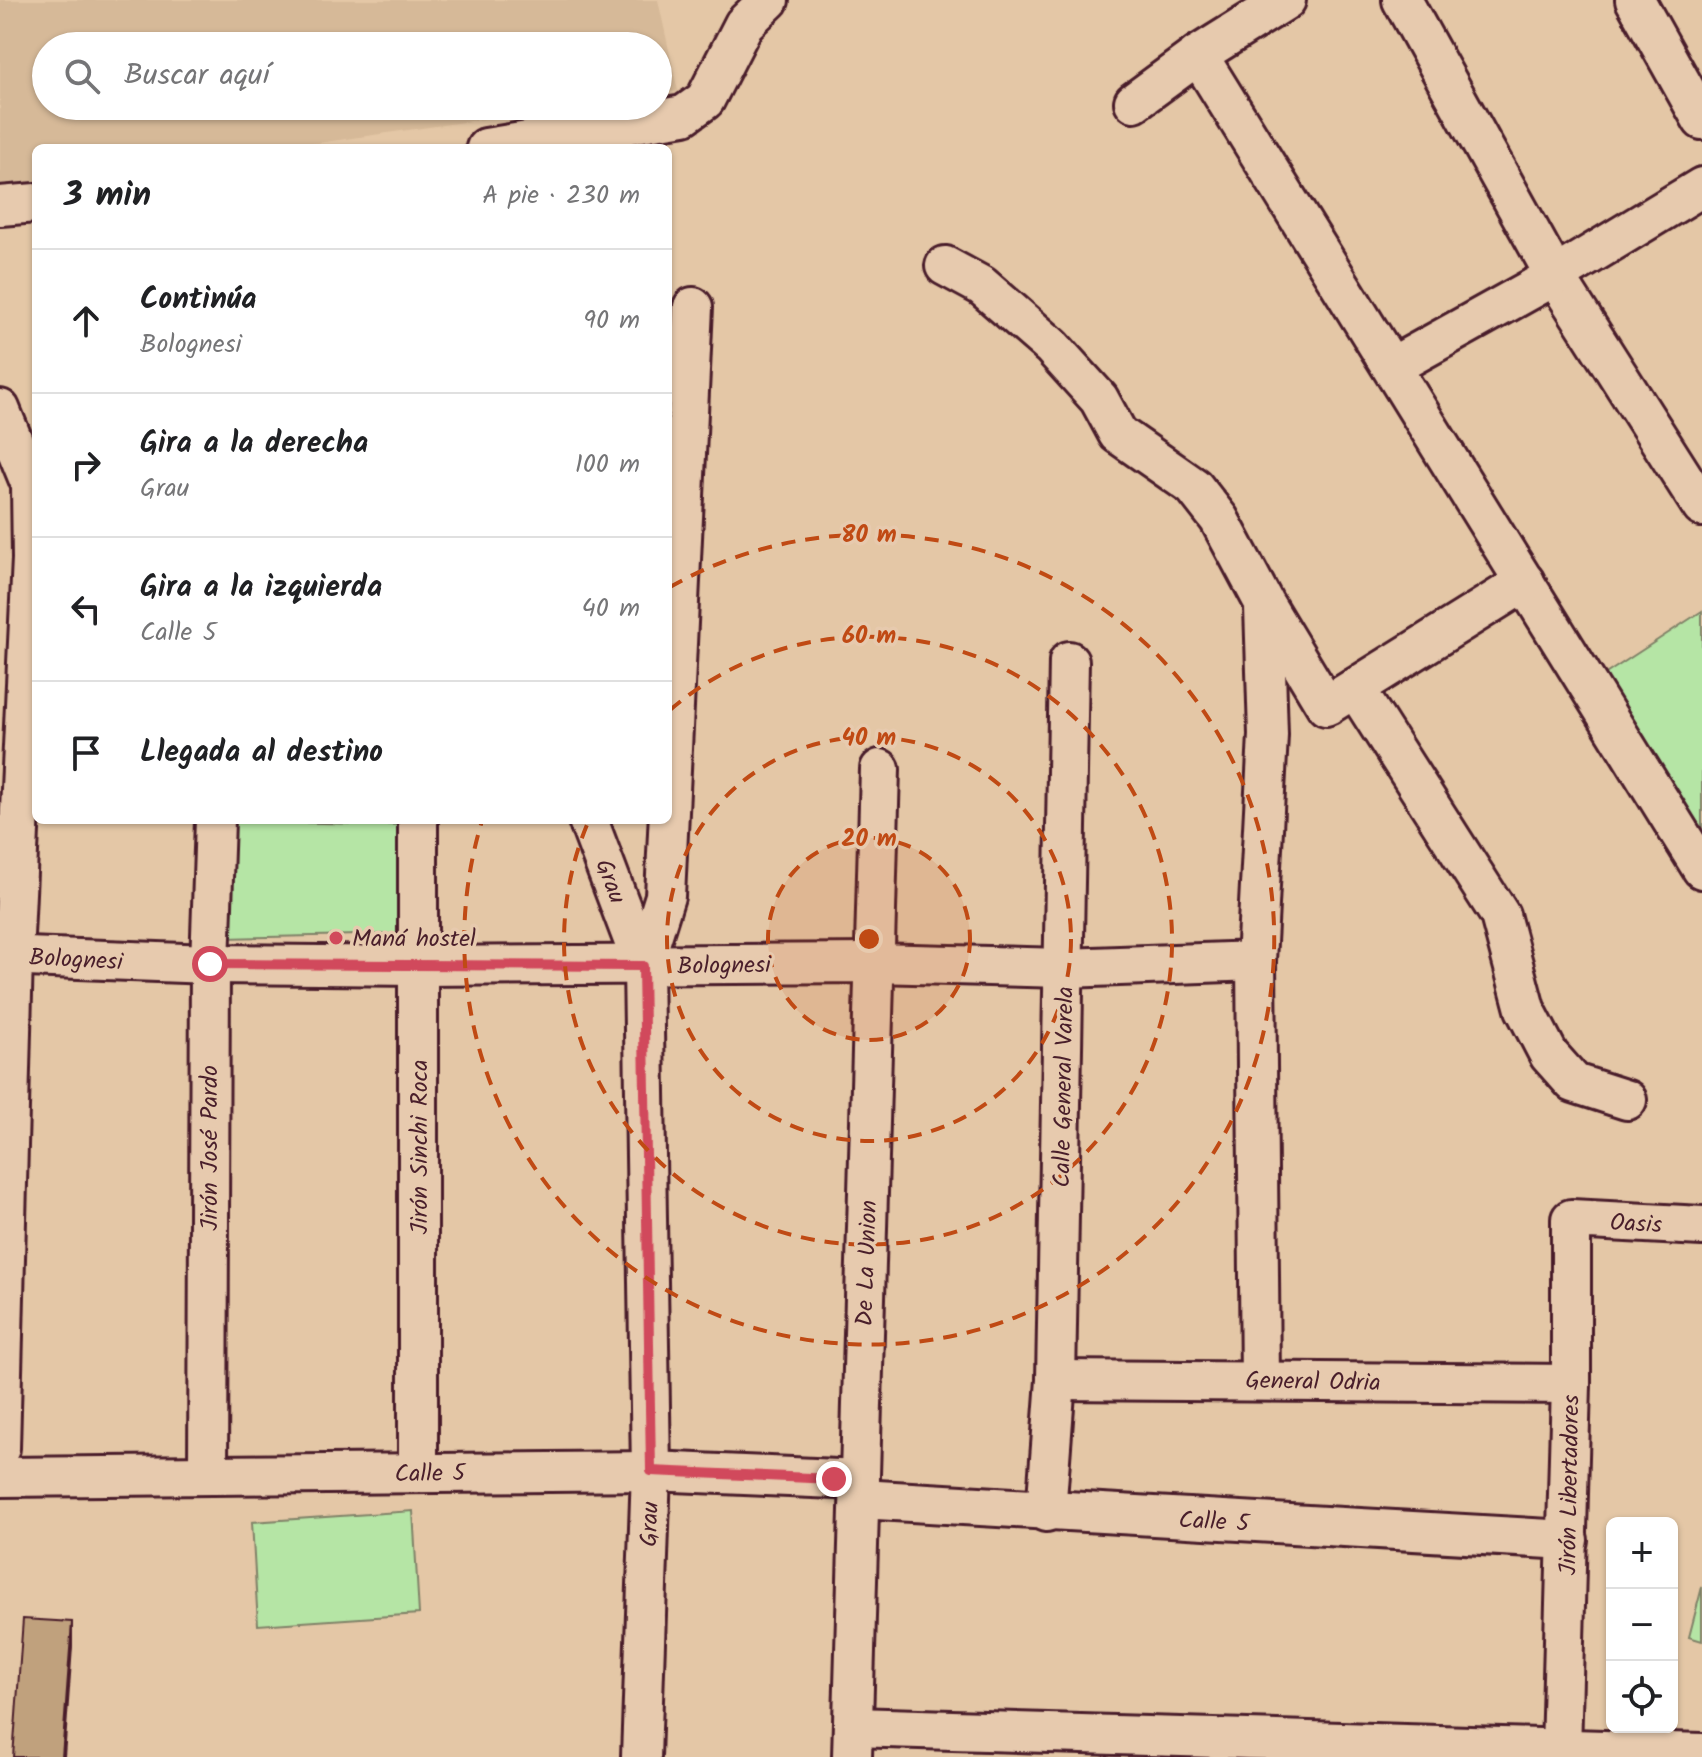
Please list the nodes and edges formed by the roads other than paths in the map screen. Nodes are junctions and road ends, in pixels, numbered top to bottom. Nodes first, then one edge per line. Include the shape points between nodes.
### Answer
1 (769, 0) edge
2 (1286, 0) edge
3 (1402, 0) edge
4 (1635, 0) edge
5 (1198, 55) junction
6 (1134, 102) dead end
7 (672, 117) edge
8 (654, 120) edge
9 (1702, 120) edge
10 (510, 144) edge
11 (1702, 187) edge
12 (32, 203) edge
13 (0, 206) edge
14 (945, 266) dead end
15 (1555, 276) junction
16 (693, 307) dead end
17 (1393, 366) junction
18 (0, 409) edge
19 (1702, 507) edge
20 (1525, 582) junction
21 (1264, 603) junction
22 (1069, 661) dead end
23 (1355, 688) junction
24 (672, 749) edge
25 (880, 769) dead end
26 (215, 824) edge
27 (418, 824) edge
28 (590, 824) edge
29 (668, 824) edge
30 (1702, 869) edge
31 (7, 956) edge
32 (1256, 961) junction
33 (875, 963) junction
34 (210, 964) junction
35 (420, 966) junction
36 (643, 966) junction
37 (1065, 968) junction
38 (1627, 1100) dead end
39 (1571, 1219) joint
40 (1702, 1226) edge
41 (2, 1265) edge
42 (1056, 1380) junction
43 (1260, 1381) junction
44 (1571, 1384) junction
45 (0, 1448) edge
46 (651, 1471) junction
47 (418, 1473) junction
48 (208, 1475) junction
49 (0, 1477) edge
50 (860, 1490) junction
51 (1046, 1512) junction
52 (1568, 1540) junction
53 (853, 1742) edge
54 (1561, 1751) junction
55 (1702, 1753) edge
56 (641, 1757) edge

1 - 7 street via 744,24 705,100
2 - 5 street
3 - 15 street
4 - 9 street
5 - 6 street
5 - 17 street
8 - 10 street
11 - 15 street
12 - 13 street
14 - 21 street via 982,286 1052,347 1099,399 1118,434 1194,487 1219,519
15 - 17 street
15 - 19 street
16 - 24 street
17 - 20 street
18 - 31 street via 31,485 31,575
20 - 23 street
20 - 30 street
21 - 23 street via 1326,706
21 - 32 street via 1268,735
22 - 37 street, Calle General Varela
23 - 38 street via 1500,915 1525,1009 1549,1055 1574,1083
25 - 33 street, De La Union
26 - 34 street, Jirón José Pardo
27 - 35 street, Jirón Sinchi Roca
28 - 36 street, Grau
29 - 36 street via 665,896
31 - 34 street, Bolognesi
31 - 41 street
32 - 37 street, Bolognesi
32 - 43 street
33 - 36 street, Bolognesi
33 - 37 street, Bolognesi
33 - 50 street, De La Union
34 - 35 street, Bolognesi
34 - 48 street, Jirón José Pardo
35 - 36 street, Bolognesi
35 - 47 street, Jirón Sinchi Roca
36 - 46 street, Grau
37 - 42 street, Calle General Varela
39 - 40 street, Oasis
39 - 44 street, Jirón Libertadores
41 - 45 street
42 - 43 street, General Odria
42 - 51 street, Calle General Varela
43 - 44 street, General Odria
44 - 52 street, Jirón Libertadores
46 - 47 street, Calle 5
46 - 50 street, Calle 5
46 - 56 street, Grau
47 - 48 street, Calle 5
48 - 49 street, Calle 5
50 - 51 street, Calle 5
50 - 53 street, De La Union
51 - 52 street, Calle 5
52 - 54 street, Jirón Libertadores
53 - 54 street
54 - 55 street

